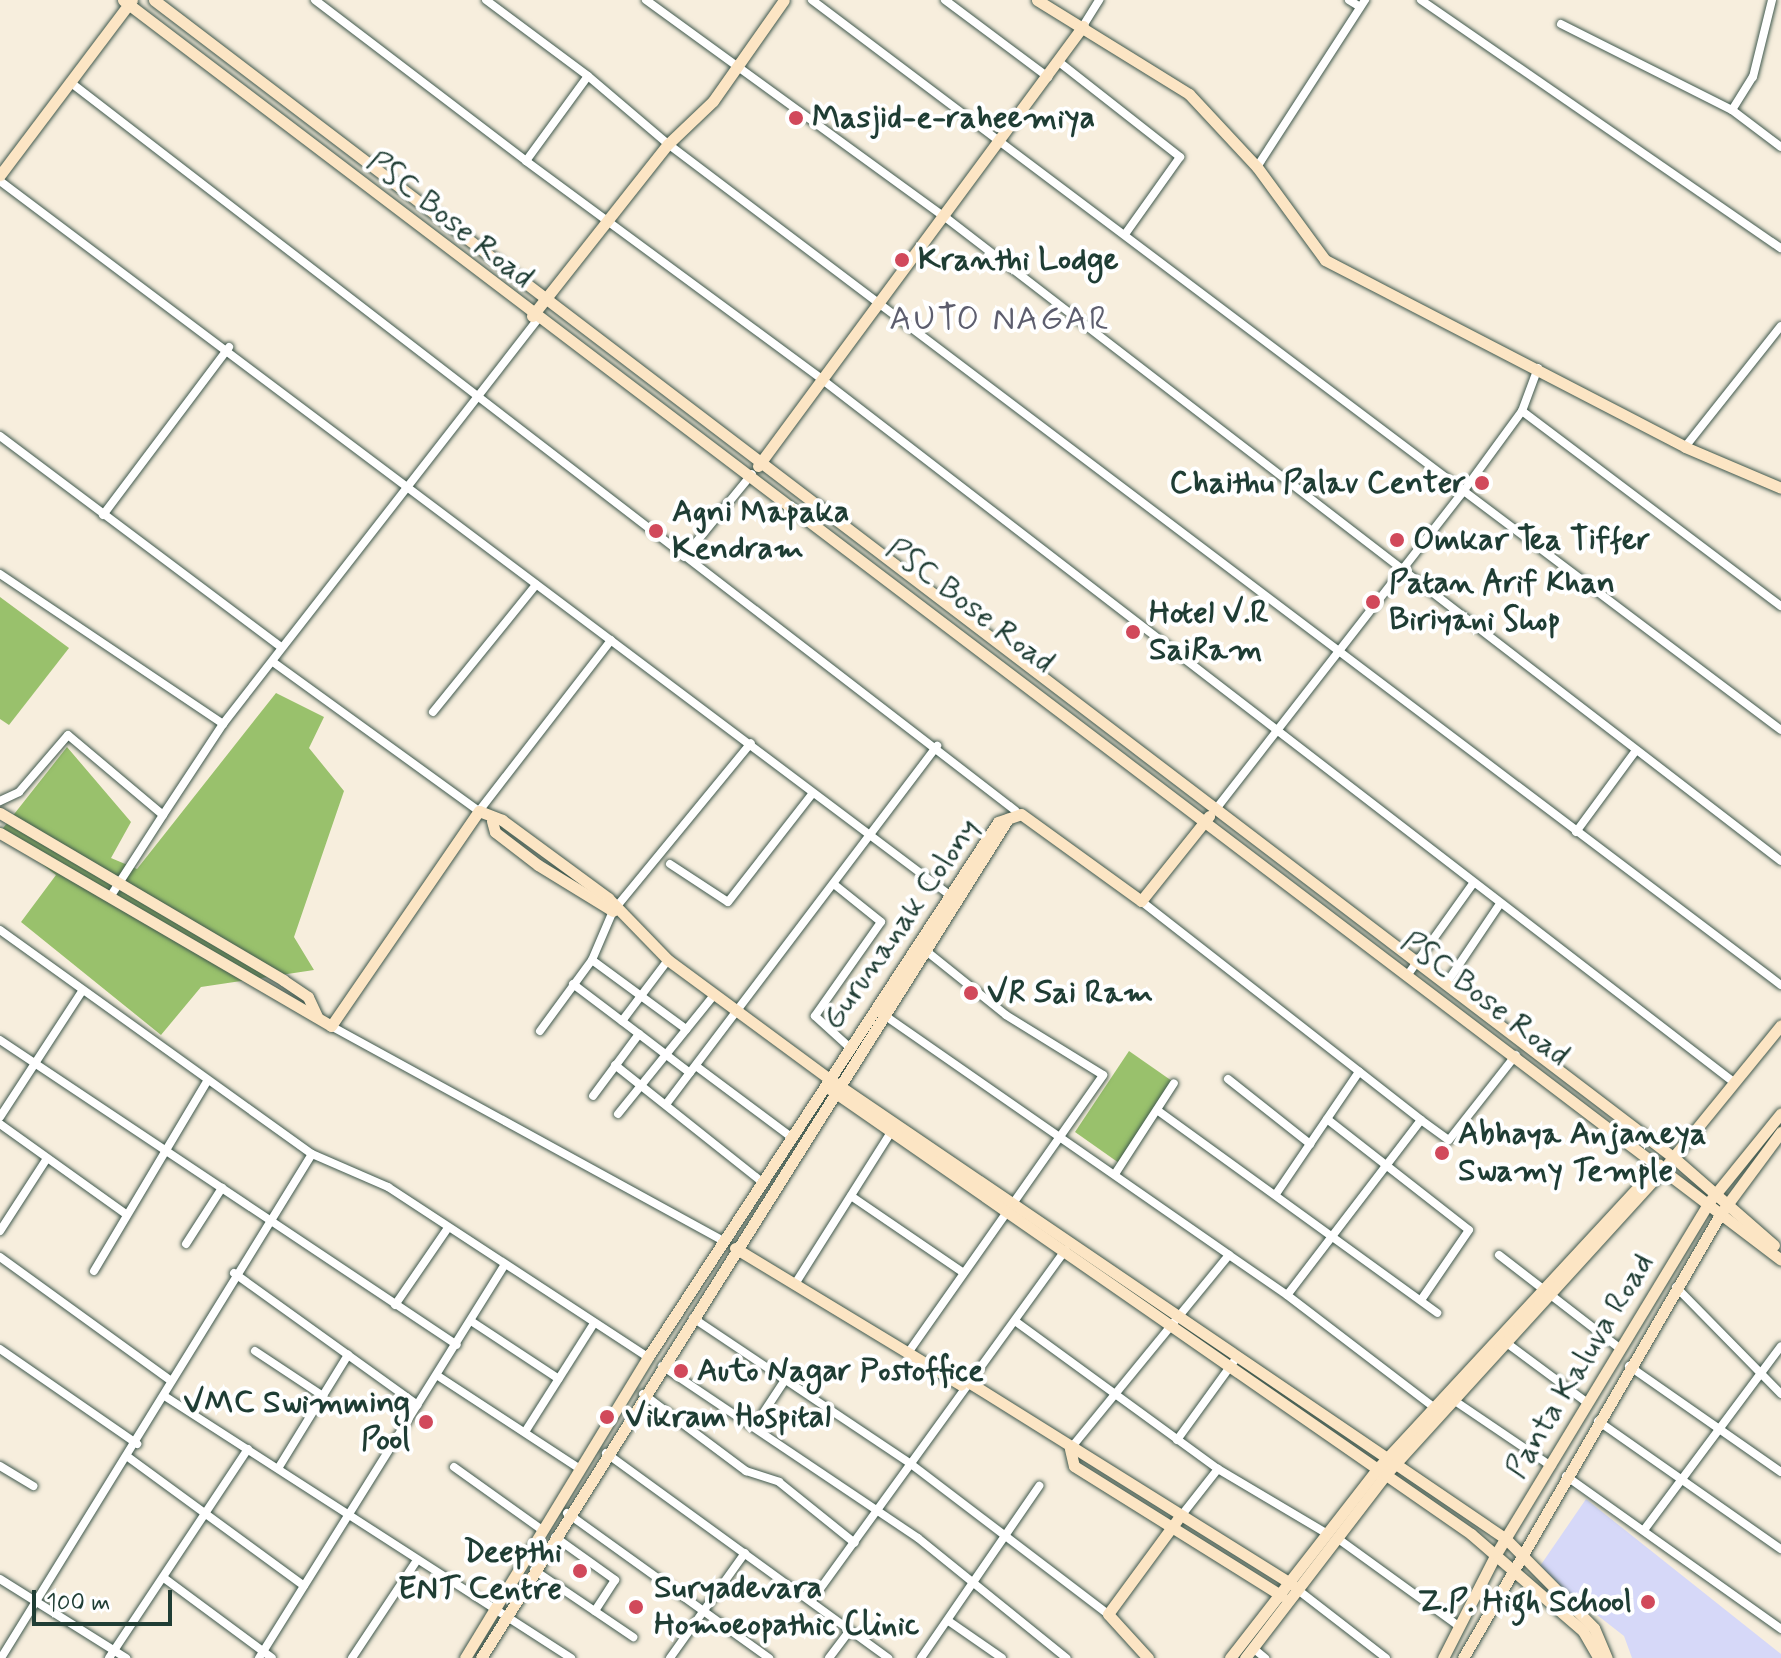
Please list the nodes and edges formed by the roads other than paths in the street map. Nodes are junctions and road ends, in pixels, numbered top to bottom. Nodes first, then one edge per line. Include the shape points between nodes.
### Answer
1 (154, 0) edge
2 (315, 0) edge
3 (486, 0) edge
4 (646, 0) edge
5 (784, 0) edge
6 (812, 0) edge
7 (945, 0) edge
8 (1037, 0) edge
9 (1099, 0) edge
10 (1349, 0) edge
11 (1421, 0) edge
12 (1772, 0) edge
13 (128, 1) edge
14 (1363, 4) edge
15 (1561, 24) dead end
16 (1083, 26) junction
17 (1059, 62) junction
18 (735, 70) junction
19 (588, 76) junction
20 (1048, 77) junction
21 (70, 82) junction
22 (1732, 110) junction
23 (1002, 139) junction
24 (668, 144) junction
25 (1781, 147) edge
26 (526, 161) junction
27 (1257, 167) junction
28 (0, 178) edge
29 (945, 217) junction
30 (609, 220) junction
31 (1126, 233) junction
32 (1781, 248) edge
33 (544, 299) junction
34 (881, 304) junction
35 (535, 317) junction
36 (1781, 326) edge
37 (229, 347) junction
38 (1538, 368) junction
39 (824, 381) junction
40 (479, 398) junction
41 (1522, 411) junction
42 (0, 436) edge
43 (1685, 447) junction
44 (761, 462) junction
45 (752, 474) junction
46 (405, 486) junction
47 (1781, 488) edge
48 (1465, 489) junction
49 (103, 515) junction
50 (684, 557) junction
51 (1396, 570) junction
52 (0, 574) edge
53 (536, 585) junction
54 (1781, 606) edge
55 (611, 640) junction
56 (281, 647) junction
57 (1333, 650) junction
58 (273, 662) junction
59 (433, 712) dead end
60 (223, 724) junction
61 (1781, 730) edge
62 (1272, 731) junction
63 (751, 743) junction
64 (937, 746) junction
65 (1634, 753) junction
66 (813, 793) junction
67 (0, 801) edge
68 (1216, 809) junction
69 (479, 811) junction
70 (0, 813) edge
71 (163, 815) junction
72 (1012, 815) junction
73 (1205, 821) junction
74 (1576, 832) junction
75 (0, 833) edge
76 (869, 839) junction
77 (1781, 861) edge
78 (670, 864) dead end
79 (118, 883) junction
80 (835, 885) junction
81 (1472, 885) junction
82 (947, 893) junction
83 (110, 897) junction
84 (1141, 901) junction
85 (1499, 905) junction
86 (613, 911) junction
87 (0, 930) edge
88 (926, 951) junction
89 (592, 960) junction
90 (668, 960) junction
91 (1417, 962) junction
92 (1409, 973) junction
93 (573, 984) junction
94 (1446, 984) junction
95 (1781, 985) edge
96 (82, 991) junction
97 (714, 995) junction
98 (641, 996) junction
99 (738, 1013) junction
100 (884, 1015) junction
101 (317, 1016) junction
102 (622, 1021) junction
103 (1781, 1025) edge
104 (331, 1026) junction
105 (686, 1029) junction
106 (540, 1031) dead end
107 (639, 1034) junction
108 (0, 1040) edge
109 (848, 1046) junction
110 (1517, 1054) junction
111 (666, 1055) junction
112 (34, 1063) junction
113 (615, 1065) junction
114 (693, 1069) junction
115 (1359, 1072) junction
116 (1228, 1079) dead end
117 (206, 1083) junction
118 (1174, 1083) dead end
119 (1735, 1083) junction
120 (642, 1084) junction
121 (830, 1084) junction
122 (593, 1096) dead end
123 (667, 1103) junction
124 (1157, 1110) junction
125 (1781, 1113) edge
126 (618, 1114) dead end
127 (0, 1117) edge
128 (1327, 1119) junction
129 (1421, 1120) junction
130 (0, 1124) edge
131 (891, 1132) junction
132 (1781, 1132) edge
133 (790, 1136) junction
134 (1062, 1138) junction
135 (1310, 1144) junction
136 (165, 1152) junction
137 (312, 1154) junction
138 (1673, 1157) junction
139 (46, 1160) junction
140 (1387, 1166) junction
141 (1659, 1168) junction
142 (1115, 1174) junction
143 (761, 1181) junction
144 (222, 1188) junction
145 (1276, 1194) junction
146 (851, 1196) junction
147 (1712, 1197) junction
148 (1008, 1205) junction
149 (1724, 1208) junction
150 (127, 1215) junction
151 (271, 1217) junction
152 (448, 1228) junction
153 (0, 1231) edge
154 (1334, 1235) junction
155 (723, 1241) junction
156 (186, 1244) dead end
157 (1067, 1247) junction
158 (735, 1248) junction
159 (1781, 1251) edge
160 (1229, 1255) junction
161 (1499, 1255) dead end
162 (0, 1257) edge
163 (1781, 1260) edge
164 (504, 1266) junction
165 (94, 1271) dead end
166 (961, 1271) junction
167 (234, 1273) junction
168 (795, 1284) junction
169 (1676, 1287) junction
170 (1541, 1290) junction
171 (1287, 1295) junction
172 (1421, 1300) junction
173 (395, 1305) junction
174 (1437, 1313) dead end
175 (693, 1318) junction
176 (1175, 1319) junction
177 (471, 1321) junction
178 (1015, 1321) junction
179 (593, 1325) junction
180 (1503, 1340) junction
181 (457, 1345) junction
182 (1781, 1346) edge
183 (1618, 1347) junction
184 (0, 1349) edge
185 (910, 1350) junction
186 (255, 1351) dead end
187 (651, 1353) junction
188 (348, 1355) junction
189 (664, 1361) junction
190 (1234, 1361) junction
191 (1629, 1366) junction
192 (1758, 1370) junction
193 (438, 1376) junction
194 (559, 1379) junction
195 (785, 1380) junction
196 (171, 1381) junction
197 (966, 1384) junction
198 (1119, 1392) junction
199 (643, 1394) junction
200 (1781, 1394) edge
201 (323, 1396) junction
202 (166, 1397) junction
203 (1448, 1397) junction
204 (1586, 1402) junction
205 (418, 1405) junction
206 (1436, 1410) junction
207 (1597, 1420) junction
208 (1715, 1425) junction
209 (754, 1427) junction
210 (525, 1432) junction
211 (1177, 1440) junction
212 (137, 1444) junction
213 (248, 1449) junction
214 (1070, 1449) junction
215 (606, 1453) junction
216 (128, 1457) junction
217 (1393, 1459) junction
218 (911, 1464) junction
219 (0, 1466) edge
220 (1551, 1466) junction
221 (279, 1467) junction
222 (454, 1467) dead end
223 (580, 1469) junction
224 (1218, 1469) junction
225 (1381, 1472) junction
226 (1781, 1472) edge
227 (1565, 1475) junction
228 (1677, 1478) junction
229 (33, 1486) dead end
230 (1039, 1486) dead end
231 (567, 1512) junction
232 (878, 1512) junction
233 (206, 1514) junction
234 (346, 1519) junction
235 (1177, 1521) junction
236 (1644, 1530) junction
237 (547, 1532) junction
238 (1324, 1532) junction
239 (1003, 1533) junction
240 (1337, 1538) junction
241 (1506, 1539) junction
242 (855, 1543) junction
243 (1781, 1549) edge
244 (1520, 1552) junction
245 (745, 1553) junction
246 (1496, 1554) junction
247 (415, 1563) junction
248 (1510, 1567) junction
249 (533, 1569) junction
250 (164, 1578) junction
251 (0, 1579) edge
252 (1288, 1581) junction
253 (971, 1585) junction
254 (304, 1586) junction
255 (1298, 1590) junction
256 (1279, 1593) junction
257 (812, 1600) junction
258 (1289, 1601) junction
259 (35, 1604) junction
260 (493, 1609) junction
261 (595, 1611) junction
262 (703, 1611) junction
263 (1108, 1614) junction
264 (506, 1618) junction
265 (950, 1622) junction
266 (1460, 1627) junction
267 (1781, 1629) edge
268 (849, 1631) junction
269 (633, 1637) dead end
270 (1249, 1653) edge
271 (112, 1654) edge
272 (261, 1655) edge
273 (1151, 1657) edge
274 (1, 1658) edge
275 (126, 1658) edge
276 (272, 1658) edge
277 (352, 1658) edge
278 (465, 1658) edge
279 (481, 1658) edge
280 (571, 1658) edge
281 (670, 1658) edge
282 (769, 1658) edge
283 (829, 1658) edge
284 (888, 1658) edge
285 (921, 1658) edge
286 (1002, 1658) edge
287 (1066, 1658) edge
288 (1230, 1658) edge
289 (1265, 1658) edge
290 (1386, 1658) edge
291 (1443, 1658) edge
292 (1463, 1658) edge
293 (1599, 1658) edge
294 (1607, 1658) edge

1 - 33 street, PSC Bose Road
2 - 26 street
3 - 19 street
4 - 18 street
5 - 18 street
6 - 23 street
7 - 20 street
8 - 16 street
9 - 16 street
10 - 14 street
11 - 32 street
12 - 22 street via 1753,77
13 - 21 street
13 - 35 street, PSC Bose Road
14 - 27 street
15 - 22 street
16 - 17 street
16 - 27 street via 1179,86
17 - 20 street
17 - 31 street via 1180,157
18 - 24 street
18 - 29 street
19 - 24 street
19 - 26 street
20 - 23 street
21 - 28 street
21 - 40 street
22 - 25 street
23 - 29 street
23 - 31 street
24 - 30 street
24 - 34 street
26 - 30 street
27 - 38 street via 1325,260
28 - 37 street
29 - 34 street
29 - 51 street
30 - 33 street
30 - 39 street
31 - 48 street
33 - 35 street
33 - 44 street, PSC Bose Road
34 - 39 street
34 - 57 street
35 - 40 street
35 - 45 street, PSC Bose Road
36 - 43 street
37 - 46 street
37 - 49 street
38 - 41 street
38 - 43 street
39 - 44 street
39 - 62 street
40 - 46 street
40 - 50 street
41 - 48 street
41 - 54 street
42 - 49 street
43 - 47 street
44 - 45 street
44 - 68 street, PSC Bose Road
45 - 50 street
45 - 73 street, PSC Bose Road
46 - 53 street
46 - 56 street
48 - 51 street
48 - 61 street
49 - 56 street
50 - 64 street
51 - 57 street
51 - 65 street
52 - 60 street
53 - 55 street
53 - 59 street
55 - 63 street
55 - 69 street
56 - 58 street
57 - 62 street
57 - 74 street
58 - 60 street
58 - 69 street
60 - 71 street
62 - 68 street
62 - 81 street
63 - 66 street
63 - 86 street
64 - 72 street
64 - 76 street
65 - 74 street
65 - 77 street
66 - 76 street
66 - 78 street via 728,902
67 - 71 street via 19,792 68,735
68 - 73 street
68 - 91 street, PSC Bose Road
69 - 86 street via 537,843 608,898
69 - 104 street
70 - 79 street
71 - 79 street
72 - 82 street, Gurunanak Colony
72 - 84 street
72 - 88 street, Gurunanak Colony
73 - 84 street
73 - 92 street, PSC Bose Road
74 - 95 street
75 - 83 street
76 - 80 street
76 - 82 street
79 - 83 street
79 - 101 street via 283,980 308,997
80 - 99 street
80 - 109 street via 881,922 815,1016
81 - 85 street
81 - 91 street
82 - 109 street, Gurunanak Colony
83 - 101 street
84 - 115 street
85 - 94 street
85 - 119 street
86 - 89 street
86 - 90 street
87 - 96 street
88 - 100 street, Gurunanak Colony
88 - 134 street via 1006,1015 1103,1075
89 - 93 street
89 - 98 street
90 - 97 street
90 - 98 street
91 - 92 street
91 - 94 street, PSC Bose Road
92 - 110 street, PSC Bose Road
93 - 102 street
93 - 106 street
94 - 138 street, PSC Bose Road
96 - 112 street
96 - 117 street
97 - 99 street
97 - 105 street
98 - 102 street
98 - 105 street
99 - 114 street
99 - 121 street
100 - 121 street, Gurunanak Colony
100 - 134 street
101 - 104 street
102 - 107 street
103 - 119 street
104 - 155 street
105 - 111 street
107 - 111 street
107 - 113 street
108 - 112 street
109 - 121 street, Gurunanak Colony
110 - 129 street via 1449,1140
110 - 141 street, PSC Bose Road
111 - 114 street
111 - 120 street
112 - 127 street
112 - 136 street
113 - 120 street
113 - 122 street
114 - 123 street
114 - 133 street
115 - 128 street
115 - 129 street
116 - 135 street
117 - 136 street
117 - 137 street
118 - 124 street
119 - 138 street
120 - 123 street
120 - 126 street
121 - 131 street
121 - 133 street, Gurunanak Colony
121 - 148 street
121 - 158 street, Gurunanak Colony
123 - 143 street via 666,1109
124 - 142 street
124 - 145 street
125 - 147 street, Panta Kaluva Road
128 - 135 street
128 - 140 street
129 - 140 street
130 - 139 street
131 - 146 street
131 - 148 street
132 - 149 street, Panta Kaluva Road
133 - 143 street, Gurunanak Colony
134 - 142 street
134 - 148 street
135 - 145 street
136 - 144 street
136 - 150 street
137 - 151 street
137 - 152 street via 388,1187
138 - 141 street
138 - 147 street, PSC Bose Road
139 - 150 street
139 - 153 street
140 - 154 street
140 - 172 street via 1469,1230
141 - 147 street, PSC Bose Road
141 - 170 street
142 - 160 street
143 - 155 street, Gurunanak Colony
144 - 151 street
144 - 156 street
145 - 154 street
146 - 166 street
146 - 168 street
147 - 149 street, PSC Bose Road
147 - 183 street, Panta Kaluva Road
148 - 157 street
148 - 166 street
149 - 159 street, PSC Bose Road
149 - 163 street, PSC Bose Road
149 - 169 street, Panta Kaluva Road
150 - 165 street
151 - 167 street
151 - 173 street
152 - 164 street
152 - 173 street
154 - 171 street
154 - 172 street
155 - 187 street, Gurunanak Colony
157 - 176 street
157 - 178 street
158 - 168 street
158 - 175 street, Gurunanak Colony
160 - 171 street
160 - 176 street
161 - 170 street
162 - 196 street
164 - 177 street
164 - 179 street
166 - 185 street
167 - 188 street
167 - 196 street
168 - 185 street
169 - 191 street, Panta Kaluva Road
169 - 192 street
170 - 180 street
170 - 183 street
170 - 203 street
171 - 206 street
172 - 174 street
173 - 181 street
175 - 189 street, Gurunanak Colony
175 - 195 street
176 - 190 street
176 - 198 street
177 - 181 street
177 - 194 street
178 - 197 street
178 - 198 street
179 - 187 street
179 - 194 street
180 - 203 street
180 - 204 street
181 - 193 street
182 - 192 street
183 - 204 street, Panta Kaluva Road
184 - 212 street
185 - 197 street
186 - 201 street
187 - 189 street
187 - 223 street, Gurunanak Colony
188 - 201 street
188 - 205 street
189 - 199 street, Gurunanak Colony
189 - 209 street
190 - 211 street
190 - 217 street
190 - 225 street
191 - 207 street, Panta Kaluva Road
191 - 208 street
192 - 200 street
192 - 208 street
193 - 205 street
193 - 210 street
194 - 210 street
195 - 209 street
195 - 218 street
196 - 202 street
197 - 214 street
197 - 218 street
198 - 211 street
198 - 214 street
199 - 215 street, Gurunanak Colony
199 - 242 street via 746,1471 779,1482
201 - 221 street
202 - 212 street
202 - 213 street
203 - 206 street
203 - 220 street
204 - 220 street, Panta Kaluva Road
205 - 234 street
206 - 217 street
207 - 227 street, Panta Kaluva Road
207 - 228 street
208 - 226 street
208 - 228 street
209 - 232 street
210 - 223 street
211 - 224 street
212 - 216 street
213 - 221 street
213 - 233 street
214 - 235 street via 1074,1466
215 - 231 street, Gurunanak Colony
215 - 245 street
216 - 233 street
216 - 259 street
217 - 225 street
217 - 241 street
218 - 232 street
218 - 239 street
219 - 229 street
220 - 241 street, Panta Kaluva Road
221 - 234 street
222 - 237 street
223 - 237 street, Gurunanak Colony
224 - 235 street
224 - 238 street
225 - 238 street
225 - 240 street
225 - 246 street
227 - 236 street
227 - 244 street, Panta Kaluva Road
228 - 236 street
228 - 243 street
230 - 239 street
231 - 237 street, Gurunanak Colony
231 - 262 street
232 - 242 street
232 - 253 street
233 - 250 street
233 - 254 street
234 - 247 street
234 - 254 street
235 - 252 street
235 - 256 street
235 - 263 street
236 - 267 street
237 - 249 street, Gurunanak Colony
237 - 260 street, Gurunanak Colony
237 - 261 street via 615,1580
238 - 252 street
239 - 253 street
239 - 263 street
240 - 255 street
240 - 266 street
241 - 244 street
241 - 246 street, Panta Kaluva Road
242 - 257 street
244 - 248 street, Panta Kaluva Road
244 - 294 street via 1594,1628
245 - 257 street
245 - 262 street
246 - 248 street
246 - 266 street, Panta Kaluva Road
247 - 260 street
247 - 277 street
248 - 292 street, Panta Kaluva Road
248 - 293 street via 1583,1631
249 - 261 street
249 - 264 street, Gurunanak Colony
250 - 271 street
250 - 272 street
251 - 259 street
252 - 255 street
252 - 256 street
253 - 265 street
253 - 287 street
254 - 272 street
255 - 258 street
255 - 290 street
256 - 258 street
256 - 288 street
257 - 268 street
258 - 270 street
259 - 271 street
259 - 274 street
260 - 264 street
260 - 278 street, Gurunanak Colony
261 - 269 street
262 - 281 street
262 - 282 street
263 - 273 street
264 - 279 street, Gurunanak Colony
264 - 280 street
265 - 285 street
265 - 286 street
266 - 291 street, Panta Kaluva Road
268 - 283 street
268 - 284 street
270 - 289 street
271 - 275 street
272 - 276 street

